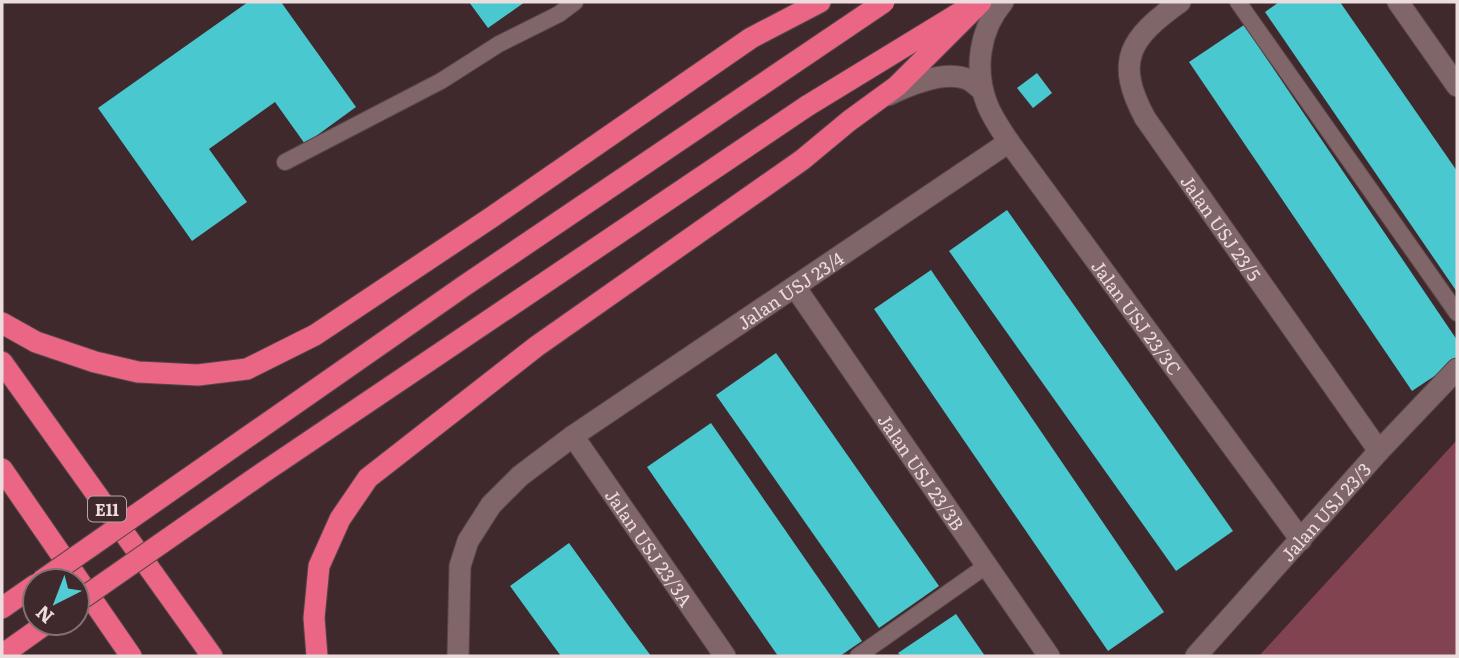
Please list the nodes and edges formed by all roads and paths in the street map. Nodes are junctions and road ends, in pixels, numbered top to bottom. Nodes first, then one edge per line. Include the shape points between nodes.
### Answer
1 (575, 2) edge
2 (820, 2) edge
3 (884, 2) edge
4 (979, 2) edge
5 (1003, 2) edge
6 (1180, 2) edge
7 (1238, 2) edge
8 (1398, 2) edge
9 (1457, 86) edge
10 (981, 89) junction
11 (879, 99) junction
12 (1009, 142) junction
13 (285, 162) dead end
14 (795, 288) junction
15 (1457, 313) edge
16 (2, 323) edge
17 (2, 362) edge
18 (1457, 369) edge
19 (573, 436) junction
20 (1379, 451) junction
21 (2, 469) edge
22 (1301, 540) junction
23 (986, 566) junction
24 (61, 567) edge
25 (91, 592) edge
26 (21, 595) edge
27 (2, 608) edge
28 (27, 637) edge
29 (2, 655) edge
30 (131, 656) edge
31 (212, 656) edge
32 (317, 656) edge
33 (458, 656) edge
34 (725, 656) edge
35 (858, 656) edge
36 (1049, 656) edge
37 (1196, 656) edge

1 - 13 lane via 441,81
2 - 16 highway via 751,38 315,335 247,369 198,375 138,372 36,342
3 - 24 highway, bridge via 464,286
4 - 11 highway
4 - 25 highway, bridge via 807,106
5 - 10 street, Jalan USJ 23/3C via 980,51
6 - 20 street, Jalan USJ 23/5 via 1146,30 1132,49 1128,73 1134,97
7 - 15 lane
8 - 9 street
10 - 11 street via 967,79 935,78
10 - 12 street, Jalan USJ 23/3C
11 - 32 highway via 802,160 537,346 368,478 340,519 319,566 314,618
12 - 14 street, Jalan USJ 23/4
12 - 22 street, Jalan USJ 23/3C
14 - 19 street, Jalan USJ 23/4
14 - 23 street, Jalan USJ 23/3B
17 - 31 highway, E11
18 - 20 street, Jalan USJ 23/3
19 - 33 street via 520,476 491,505 468,541 460,566
19 - 34 street, Jalan USJ 23/3A
20 - 22 street, Jalan USJ 23/3
21 - 30 highway
22 - 37 street, Jalan USJ 23/3
23 - 35 lane
23 - 36 street, Jalan USJ 23/3B
26 - 27 highway
28 - 29 highway

